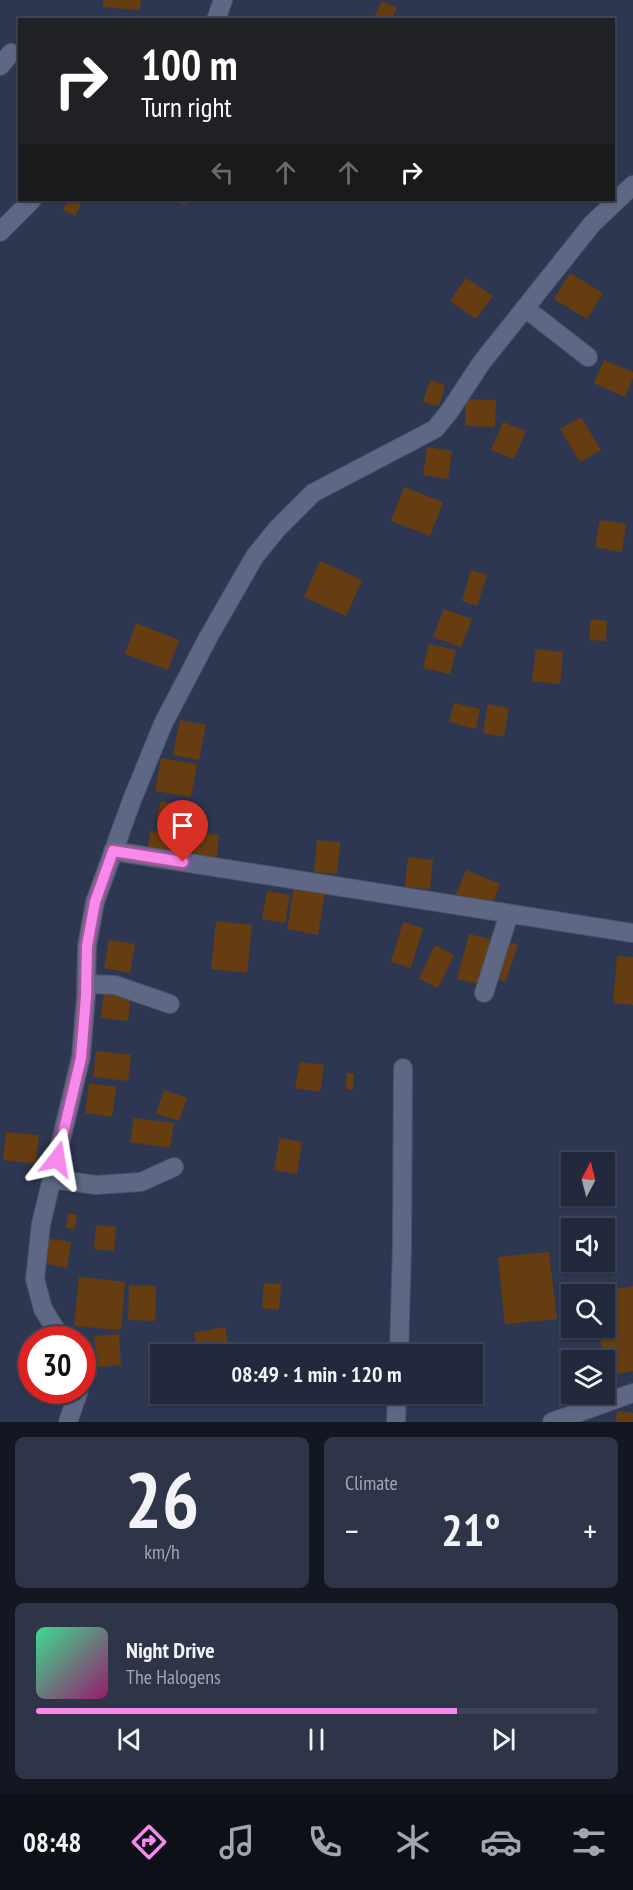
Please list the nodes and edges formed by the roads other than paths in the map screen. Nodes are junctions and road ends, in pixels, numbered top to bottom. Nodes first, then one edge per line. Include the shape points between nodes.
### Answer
1 (224, 0) edge
2 (217, 18) edge
3 (633, 185) edge
4 (31, 201) edge
5 (0, 232) edge
6 (525, 308) junction
7 (588, 357) dead end
8 (113, 851) junction
9 (509, 914) junction
10 (633, 933) edge
11 (86, 984) junction
12 (484, 993) dead end
13 (170, 1004) dead end
14 (403, 1068) dead end
15 (174, 1167) dead end
16 (52, 1179) junction
17 (53, 1326) edge
18 (399, 1344) edge
19 (633, 1394) edge
20 (74, 1404) edge
21 (397, 1404) edge
22 (68, 1422) edge
23 (396, 1422) edge
24 (552, 1422) edge

1 - 2 street
3 - 6 street via 592,224
4 - 5 street
6 - 7 street
6 - 8 street via 435,429 313,493 255,556 164,724
8 - 9 street
8 - 11 street via 95,902 87,946
9 - 10 street
9 - 12 street
11 - 13 street via 115,985
11 - 16 street via 81,1058
14 - 18 street
15 - 16 street via 141,1182 96,1185
16 - 17 street via 41,1224 35,1279 43,1309
19 - 24 street
20 - 22 street
21 - 23 street

